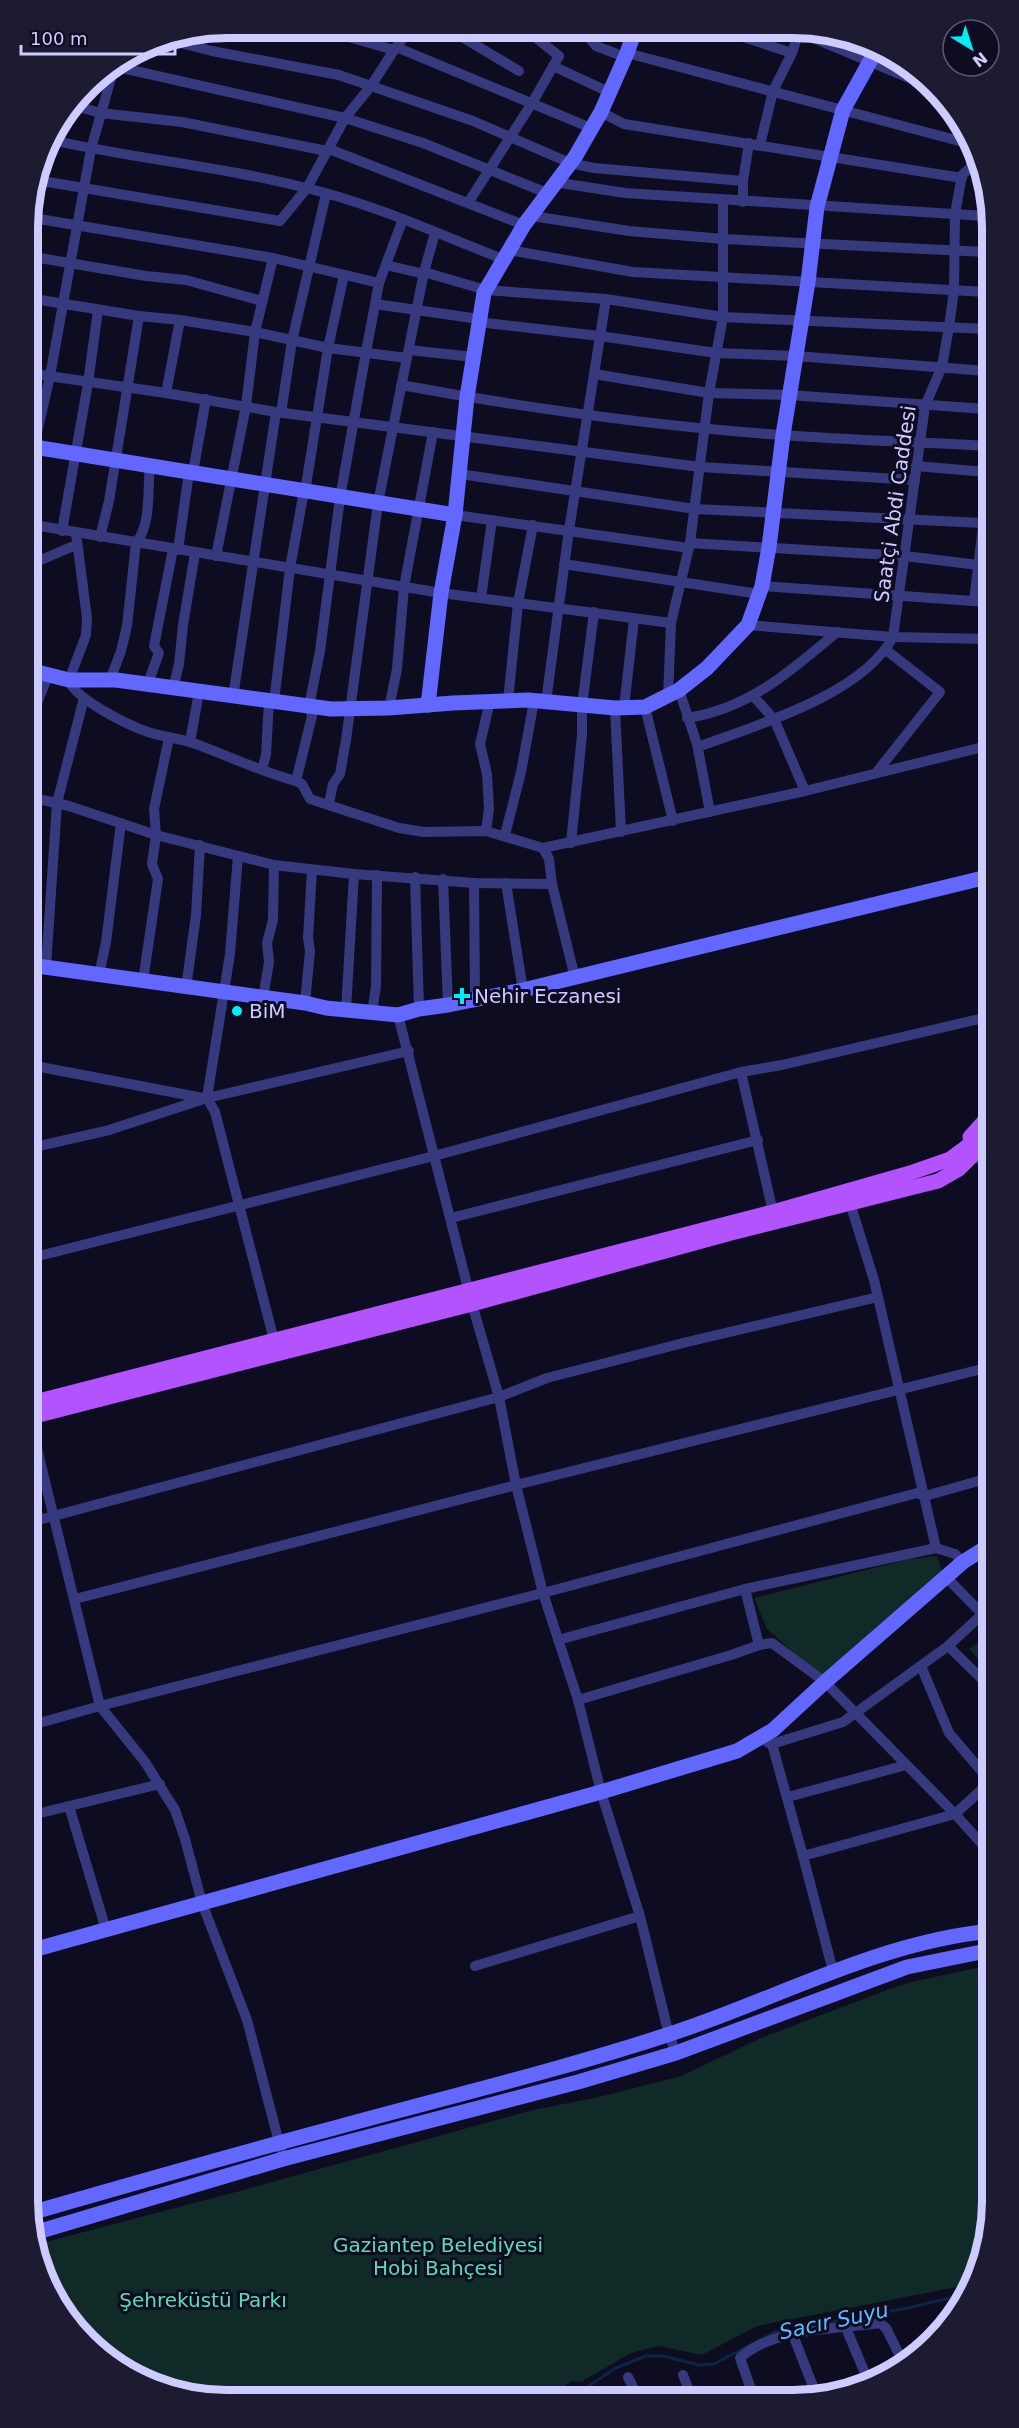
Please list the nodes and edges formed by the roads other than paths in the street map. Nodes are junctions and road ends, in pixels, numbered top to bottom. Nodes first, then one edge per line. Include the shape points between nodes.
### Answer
1 (356, 38) edge
2 (401, 38) edge
3 (464, 38) edge
4 (536, 38) edge
5 (589, 38) edge
6 (632, 38) edge
7 (746, 38) edge
8 (796, 38) edge
9 (819, 40) edge
10 (181, 43) edge
11 (395, 48) junction
12 (792, 53) junction
13 (626, 55) junction
14 (872, 55) edge
15 (869, 60) junction
16 (553, 66) junction
17 (125, 68) edge
18 (519, 71) dead end
19 (908, 77) edge
20 (110, 78) edge
21 (371, 86) junction
22 (773, 91) junction
23 (609, 92) junction
24 (532, 104) junction
25 (80, 107) edge
26 (843, 110) junction
27 (601, 112) junction
28 (100, 113) junction
29 (345, 118) junction
30 (591, 128) junction
31 (511, 137) junction
32 (58, 141) edge
33 (961, 141) edge
34 (755, 144) junction
35 (91, 149) junction
36 (328, 150) junction
37 (829, 158) junction
38 (570, 163) junction
39 (970, 168) edge
40 (490, 170) junction
41 (962, 178) junction
42 (43, 181) edge
43 (743, 181) junction
44 (85, 186) junction
45 (307, 188) junction
46 (551, 188) junction
47 (326, 194) junction
48 (723, 201) junction
49 (743, 202) junction
50 (468, 203) junction
51 (817, 207) junction
52 (955, 214) junction
53 (981, 216) edge
54 (38, 219) edge
55 (403, 219) junction
56 (528, 220) junction
57 (78, 224) junction
58 (435, 233) junction
59 (724, 239) junction
60 (811, 243) junction
61 (955, 249) junction
62 (982, 252) edge
63 (506, 255) junction
64 (38, 258) edge
65 (273, 258) junction
66 (71, 263) junction
67 (308, 265) junction
68 (386, 265) junction
69 (424, 273) junction
70 (344, 275) junction
71 (724, 278) junction
72 (808, 282) junction
73 (379, 283) junction
74 (486, 290) junction
75 (954, 290) junction
76 (982, 292) edge
77 (606, 299) junction
78 (38, 300) edge
79 (262, 301) junction
80 (62, 304) junction
81 (375, 304) junction
82 (98, 310) junction
83 (417, 310) junction
84 (139, 316) junction
85 (723, 317) junction
86 (180, 320) junction
87 (478, 320) junction
88 (802, 320) junction
89 (949, 327) junction
90 (982, 329) edge
91 (255, 332) junction
92 (600, 336) junction
93 (292, 341) junction
94 (328, 348) junction
95 (366, 352) junction
96 (716, 353) junction
97 (408, 354) junction
98 (796, 356) junction
99 (473, 357) junction
100 (942, 366) junction
101 (982, 370) edge
102 (38, 374) edge
103 (594, 374) junction
104 (50, 376) junction
105 (88, 383) junction
106 (401, 385) junction
107 (127, 388) junction
108 (166, 393) junction
109 (709, 393) junction
110 (789, 395) junction
111 (467, 397) junction
112 (206, 399) junction
113 (925, 405) junction
114 (246, 406) junction
115 (982, 409) edge
116 (279, 413) junction
117 (589, 413) junction
118 (318, 418) junction
119 (38, 420) edge
120 (353, 422) junction
121 (393, 428) junction
122 (705, 428) junction
123 (433, 432) junction
124 (464, 435) junction
125 (783, 435) junction
126 (920, 442) junction
127 (982, 446) edge
128 (38, 447) edge
129 (583, 452) junction
130 (75, 454) junction
131 (114, 459) junction
132 (150, 466) junction
133 (916, 466) junction
134 (700, 467) junction
135 (778, 471) junction
136 (191, 472) junction
137 (982, 472) edge
138 (460, 474) junction
139 (230, 479) junction
140 (915, 480) junction
141 (266, 485) junction
142 (305, 492) junction
143 (575, 493) junction
144 (340, 498) junction
145 (378, 503) junction
146 (419, 509) junction
147 (695, 509) junction
148 (772, 512) junction
149 (456, 515) junction
150 (910, 519) junction
151 (492, 520) junction
152 (982, 523) edge
153 (533, 525) junction
154 (38, 526) edge
155 (569, 530) junction
156 (62, 531) junction
157 (76, 533) junction
158 (982, 533) edge
159 (100, 537) junction
160 (136, 543) junction
161 (76, 545) junction
162 (689, 546) junction
163 (769, 547) junction
164 (175, 550) junction
165 (195, 553) junction
166 (216, 556) junction
167 (905, 556) junction
168 (38, 561) edge
169 (252, 562) junction
170 (564, 564) junction
171 (978, 565) junction
172 (290, 568) junction
173 (330, 575) junction
174 (367, 581) junction
175 (680, 581) junction
176 (404, 587) junction
177 (760, 590) junction
178 (441, 593) junction
179 (900, 596) junction
180 (481, 598) junction
181 (974, 601) junction
182 (982, 602) edge
183 (518, 603) junction
184 (558, 608) junction
185 (594, 612) junction
186 (634, 619) junction
187 (671, 622) junction
188 (748, 625) junction
189 (837, 632) junction
190 (893, 637) junction
191 (982, 639) edge
192 (886, 650) junction
193 (38, 673) edge
194 (48, 676) junction
195 (69, 680) junction
196 (110, 680) junction
197 (147, 686) junction
198 (173, 689) junction
199 (199, 693) junction
200 (673, 694) junction
201 (233, 696) junction
202 (754, 697) junction
203 (84, 698) junction
204 (38, 701) edge
205 (271, 701) junction
206 (490, 701) junction
207 (508, 701) junction
208 (540, 702) junction
209 (428, 705) junction
210 (309, 706) junction
211 (582, 706) junction
212 (645, 706) junction
213 (390, 708) junction
214 (620, 708) junction
215 (349, 709) junction
216 (687, 718) junction
217 (774, 719) junction
218 (169, 738) junction
219 (190, 742) junction
220 (698, 747) junction
221 (982, 747) edge
222 (262, 770) junction
223 (876, 773) junction
224 (296, 781) junction
225 (805, 791) junction
226 (38, 799) edge
227 (57, 803) junction
228 (329, 803) junction
229 (710, 812) junction
230 (673, 821) junction
231 (120, 823) junction
232 (486, 831) junction
233 (621, 832) junction
234 (156, 835) junction
235 (505, 835) junction
236 (571, 843) junction
237 (200, 845) junction
238 (543, 848) junction
239 (238, 856) junction
240 (274, 865) junction
241 (312, 870) junction
242 (354, 874) junction
243 (377, 875) junction
244 (415, 878) junction
245 (982, 878) edge
246 (443, 879) junction
247 (474, 883) junction
248 (506, 883) junction
249 (552, 884) junction
250 (38, 966) edge
251 (46, 967) junction
252 (99, 975) junction
253 (574, 978) junction
254 (143, 981) junction
255 (186, 987) junction
256 (524, 990) junction
257 (224, 993) junction
258 (263, 998) junction
259 (475, 1001) junction
260 (305, 1003) junction
261 (448, 1005) junction
262 (419, 1009) junction
263 (346, 1010) junction
264 (372, 1012) junction
265 (398, 1015) junction
266 (982, 1018) edge
267 (409, 1051) junction
268 (38, 1066) edge
269 (741, 1072) junction
270 (207, 1098) junction
271 (982, 1124) edge
272 (982, 1136) edge
273 (982, 1139) edge
274 (758, 1140) junction
275 (38, 1146) edge
276 (982, 1147) edge
277 (434, 1156) junction
278 (974, 1156) junction
279 (982, 1160) edge
280 (934, 1165) junction
281 (959, 1169) junction
282 (850, 1203) junction
283 (238, 1204) junction
284 (773, 1212) junction
285 (451, 1218) junction
286 (38, 1256) edge
287 (470, 1297) junction
288 (878, 1297) junction
289 (274, 1340) junction
290 (982, 1369) dead end
291 (900, 1390) junction
292 (499, 1397) junction
293 (38, 1401) edge
294 (38, 1415) edge
295 (38, 1453) edge
296 (981, 1480) edge
297 (516, 1485) junction
298 (925, 1496) junction
299 (53, 1515) junction
300 (38, 1520) edge
301 (936, 1548) junction
302 (981, 1550) edge
303 (963, 1562) junction
304 (947, 1578) junction
305 (745, 1589) junction
306 (543, 1593) junction
307 (75, 1599) junction
308 (981, 1609) edge
309 (981, 1619) edge
310 (558, 1640) junction
311 (759, 1645) junction
312 (948, 1646) junction
313 (921, 1666) junction
314 (981, 1678) edge
315 (825, 1682) junction
316 (578, 1700) junction
317 (100, 1706) junction
318 (855, 1714) junction
319 (38, 1723) edge
320 (766, 1742) junction
321 (906, 1765) junction
322 (981, 1772) edge
323 (160, 1784) junction
324 (981, 1790) edge
325 (601, 1792) junction
326 (788, 1797) junction
327 (69, 1806) junction
328 (38, 1814) edge
329 (955, 1814) junction
330 (981, 1843) edge
331 (803, 1856) junction
332 (202, 1903) junction
333 (640, 1916) junction
334 (106, 1930) junction
335 (981, 1932) edge
336 (38, 1949) edge
337 (981, 1952) edge
338 (475, 1966) dead end
339 (833, 1971) junction
340 (669, 2035) junction
341 (676, 2053) junction
342 (279, 2142) junction
343 (283, 2159) junction
344 (38, 2211) edge
345 (40, 2231) edge
346 (846, 2328) junction
347 (793, 2335) junction
348 (900, 2357) edge
349 (683, 2375) dead end
350 (865, 2375) edge
351 (628, 2377) dead end
352 (814, 2389) edge
353 (635, 2391) edge
354 (689, 2391) edge
355 (752, 2391) edge

1 - 11 street
2 - 11 street
3 - 18 street
4 - 16 street via 559,56
5 - 13 street via 596,46
6 - 13 street
7 - 12 street
8 - 12 street
9 - 15 street
10 - 21 street via 339,75
11 - 21 street
11 - 24 street
12 - 22 street
13 - 22 street
13 - 23 street
14 - 15 street
15 - 19 street
15 - 26 street
16 - 23 street
16 - 24 street
17 - 29 street
20 - 28 street
21 - 29 street
21 - 31 street
22 - 26 street
22 - 34 street
23 - 27 street
24 - 30 street
24 - 31 street
25 - 28 street
26 - 33 street
26 - 37 street
27 - 30 street
27 - 34 street via 624,124
28 - 35 street
28 - 36 street via 182,122
29 - 36 street
29 - 40 street via 423,142
30 - 38 street
31 - 38 street
31 - 40 street
32 - 35 street
34 - 37 street
34 - 43 street
35 - 44 street
35 - 45 street
36 - 45 street
36 - 50 street
37 - 41 street
37 - 51 street
38 - 43 street
38 - 46 street
39 - 41 street, Saatçi Abdi Caddesi
40 - 46 street
40 - 50 street
41 - 52 street, Saatçi Abdi Caddesi
42 - 44 street
43 - 49 street
44 - 45 street via 280,221
44 - 57 street
45 - 47 street
46 - 48 street
46 - 56 street
47 - 55 street
47 - 67 street
48 - 49 street
48 - 59 street
49 - 51 street
50 - 56 street
51 - 52 street
51 - 60 street
52 - 53 street
52 - 61 street, Saatçi Abdi Caddesi
54 - 57 street
55 - 58 street
55 - 68 street
56 - 59 street
56 - 63 street
57 - 65 street
57 - 66 street
58 - 63 street
58 - 69 street
59 - 60 street
59 - 71 street
60 - 61 street
60 - 72 street
61 - 62 street
61 - 75 street, Saatçi Abdi Caddesi
63 - 71 street via 633,272
63 - 74 street
64 - 66 street
65 - 67 street
65 - 79 street
66 - 79 street via 186,280
66 - 80 street
67 - 70 street
67 - 93 street
68 - 69 street
68 - 73 street
69 - 74 street
69 - 83 street
70 - 73 street
70 - 94 street
71 - 72 street
71 - 85 street
72 - 75 street
72 - 88 street
73 - 81 street
74 - 77 street
74 - 87 street
75 - 76 street
75 - 89 street, Saatçi Abdi Caddesi
77 - 85 street
77 - 92 street
78 - 80 street
79 - 91 street
80 - 82 street
80 - 104 street
81 - 83 street
81 - 95 street
82 - 84 street
82 - 105 street
83 - 87 street
83 - 97 street
84 - 86 street
84 - 107 street
85 - 88 street
85 - 96 street
86 - 91 street
86 - 108 street
87 - 92 street
87 - 99 street
88 - 89 street
88 - 98 street
89 - 90 street
89 - 100 street, Saatçi Abdi Caddesi
91 - 93 street
91 - 114 street
92 - 96 street
92 - 103 street
93 - 94 street
93 - 116 street
94 - 95 street
94 - 118 street
95 - 97 street
95 - 120 street
96 - 98 street
96 - 109 street
97 - 99 street
97 - 106 street
98 - 100 street
98 - 110 street
99 - 111 street
100 - 101 street
100 - 113 street, Saatçi Abdi Caddesi
102 - 104 street
103 - 109 street
103 - 117 street
104 - 105 street
104 - 119 street
105 - 107 street
105 - 130 street
106 - 111 street
106 - 121 street
107 - 108 street
107 - 131 street
108 - 112 street
109 - 110 street
109 - 122 street
110 - 113 street
110 - 125 street
111 - 117 street
111 - 124 street
112 - 114 street
112 - 136 street
113 - 115 street
113 - 126 street, Saatçi Abdi Caddesi
114 - 116 street
114 - 139 street
116 - 118 street
116 - 141 street
117 - 122 street
117 - 129 street
118 - 120 street
118 - 142 street
120 - 121 street
120 - 144 street
121 - 123 street
121 - 145 street
122 - 125 street
122 - 134 street
123 - 124 street
123 - 146 street
124 - 129 street
124 - 138 street
125 - 126 street
125 - 135 street
126 - 127 street
126 - 133 street, Saatçi Abdi Caddesi
128 - 130 street
129 - 134 street
129 - 143 street
130 - 131 street
130 - 156 street
131 - 132 street
131 - 159 street
132 - 136 street
132 - 160 street via 148,500 141,537
133 - 137 street
133 - 140 street, Saatçi Abdi Caddesi
134 - 135 street
134 - 147 street
135 - 140 street
135 - 148 street
136 - 139 street
136 - 164 street
138 - 143 street
138 - 149 street
139 - 141 street
139 - 166 street
140 - 150 street, Saatçi Abdi Caddesi
141 - 142 street
141 - 169 street
142 - 144 street
142 - 172 street
143 - 147 street
143 - 155 street
144 - 145 street
144 - 173 street
145 - 146 street
145 - 174 street
146 - 149 street
146 - 176 street
147 - 148 street
147 - 162 street
148 - 150 street
148 - 163 street
149 - 151 street
149 - 178 street
150 - 152 street
150 - 167 street, Saatçi Abdi Caddesi
151 - 153 street
151 - 180 street
153 - 155 street
153 - 183 street
154 - 156 street
155 - 162 street
155 - 170 street
156 - 157 street
157 - 159 street
157 - 161 street
158 - 171 street
159 - 160 street
160 - 164 street
160 - 196 street via 127,626
161 - 168 street
161 - 195 street via 87,618 86,635
162 - 163 street
162 - 175 street
163 - 167 street
163 - 177 street
164 - 165 street
164 - 197 street via 154,646 159,653
165 - 166 street
165 - 198 street
166 - 169 street
167 - 171 street
167 - 179 street, Saatçi Abdi Caddesi
169 - 172 street
169 - 201 street
170 - 175 street
170 - 184 street
171 - 181 street
172 - 173 street
172 - 205 street
173 - 174 street
173 - 210 street
174 - 176 street
174 - 215 street
175 - 177 street
175 - 187 street
176 - 178 street
176 - 213 street
177 - 179 street
177 - 188 street
178 - 180 street
178 - 209 street
179 - 181 street
179 - 190 street, Saatçi Abdi Caddesi
180 - 183 street
181 - 182 street
183 - 184 street
183 - 207 street
184 - 185 street
184 - 208 street
185 - 186 street
185 - 211 street
186 - 187 street
186 - 214 street
187 - 200 street
188 - 189 street
188 - 200 street via 707,668
189 - 190 street
189 - 202 street
190 - 191 street
190 - 192 street, Saatçi Abdi Caddesi
192 - 217 street, Saatçi Abdi Caddesi via 852,681
192 - 223 street via 940,692
193 - 194 street
194 - 195 street
194 - 204 street
195 - 196 street
195 - 203 street
196 - 197 street
197 - 198 street
198 - 199 street
199 - 201 street
199 - 219 street
200 - 212 street
200 - 216 street
201 - 205 street
202 - 216 street via 731,708
202 - 217 street
203 - 218 street via 131,726
203 - 227 street
205 - 210 street
205 - 222 street
206 - 207 street
206 - 209 street
206 - 232 street via 480,744 487,774
207 - 208 street
208 - 211 street
208 - 235 street
209 - 213 street
210 - 215 street
210 - 224 street via 312,716
211 - 214 street
211 - 236 street
212 - 214 street
212 - 230 street
213 - 215 street
214 - 233 street
215 - 228 street via 340,774
216 - 220 street
217 - 220 street, Saatçi Abdi Caddesi
217 - 225 street
218 - 219 street
218 - 234 street via 154,808
219 - 222 street
220 - 229 street
221 - 223 street
222 - 224 street
223 - 225 street
224 - 228 street via 310,799
225 - 229 street
226 - 227 street
227 - 231 street
227 - 251 street
228 - 232 street via 399,828 424,832
229 - 230 street
230 - 233 street
231 - 234 street
231 - 252 street
232 - 235 street
233 - 236 street
234 - 237 street
234 - 254 street via 152,864 158,879
235 - 238 street
236 - 238 street
237 - 239 street
237 - 255 street
238 - 249 street via 549,859
239 - 240 street
239 - 257 street
240 - 241 street
240 - 258 street via 273,920 267,943 269,962
241 - 242 street
241 - 260 street
242 - 243 street
242 - 263 street
243 - 244 street
243 - 264 street via 377,981
244 - 246 street
244 - 262 street
245 - 253 street
246 - 247 street
246 - 261 street
247 - 248 street
247 - 259 street
248 - 249 street
248 - 256 street
249 - 253 street
250 - 251 street
251 - 252 street
252 - 254 street
253 - 256 street
254 - 255 street
255 - 257 street
256 - 259 street
257 - 258 street
257 - 270 street
258 - 260 street
259 - 261 street
260 - 263 street
261 - 262 street
262 - 265 street
263 - 264 street
264 - 265 street
265 - 267 street
266 - 269 street
267 - 270 street
267 - 277 street
268 - 270 street
269 - 274 street
269 - 277 street
270 - 275 street via 109,1130
270 - 283 street
271 - 280 main road via 951,1155
272 - 280 main road via 950,1159
273 - 281 main road
274 - 284 street
274 - 285 street
276 - 278 main road
277 - 283 street
277 - 285 street
278 - 279 street
278 - 281 main road
280 - 284 main road
281 - 282 main road via 938,1181
282 - 287 main road
282 - 288 street
283 - 286 street
283 - 289 street
284 - 287 main road
285 - 287 street
287 - 289 main road
287 - 292 street
287 - 294 main road
288 - 291 street
288 - 292 street via 547,1378
289 - 293 main road
290 - 291 street
291 - 297 street
291 - 298 street
292 - 297 street
292 - 299 street
295 - 299 street
296 - 298 street
297 - 306 street
297 - 307 street
298 - 301 street
298 - 306 street via 917,1493
299 - 300 street
299 - 307 street
301 - 303 street via 955,1554
301 - 305 street
302 - 303 street
303 - 304 street
304 - 308 street
304 - 315 street
305 - 310 street
305 - 311 street
306 - 310 street
306 - 317 street
307 - 317 street
309 - 312 street
310 - 316 street
311 - 315 street via 772,1643
311 - 316 street
312 - 313 street
312 - 314 street
313 - 318 street
313 - 322 street via 949,1733
315 - 318 street
315 - 320 street
316 - 325 street
317 - 319 street
317 - 323 street
318 - 320 street via 843,1722
318 - 321 street
320 - 325 street
320 - 326 street
321 - 326 street
321 - 329 street
323 - 327 street
323 - 332 street via 175,1810
324 - 329 street
325 - 332 street
325 - 333 street
326 - 331 street
327 - 328 street
327 - 334 street
329 - 330 street
329 - 331 street
331 - 339 street
332 - 334 street
332 - 342 street via 247,2020
333 - 338 street
333 - 340 street
334 - 336 street
335 - 339 street
337 - 341 street via 907,1967
339 - 340 street
340 - 341 street
340 - 342 street
341 - 343 street via 545,2092
342 - 343 street
342 - 344 street
343 - 345 street
346 - 347 street
346 - 348 street via 883,2324
346 - 350 street
347 - 352 street
347 - 355 street via 762,2342 740,2358
349 - 354 street
351 - 353 street

